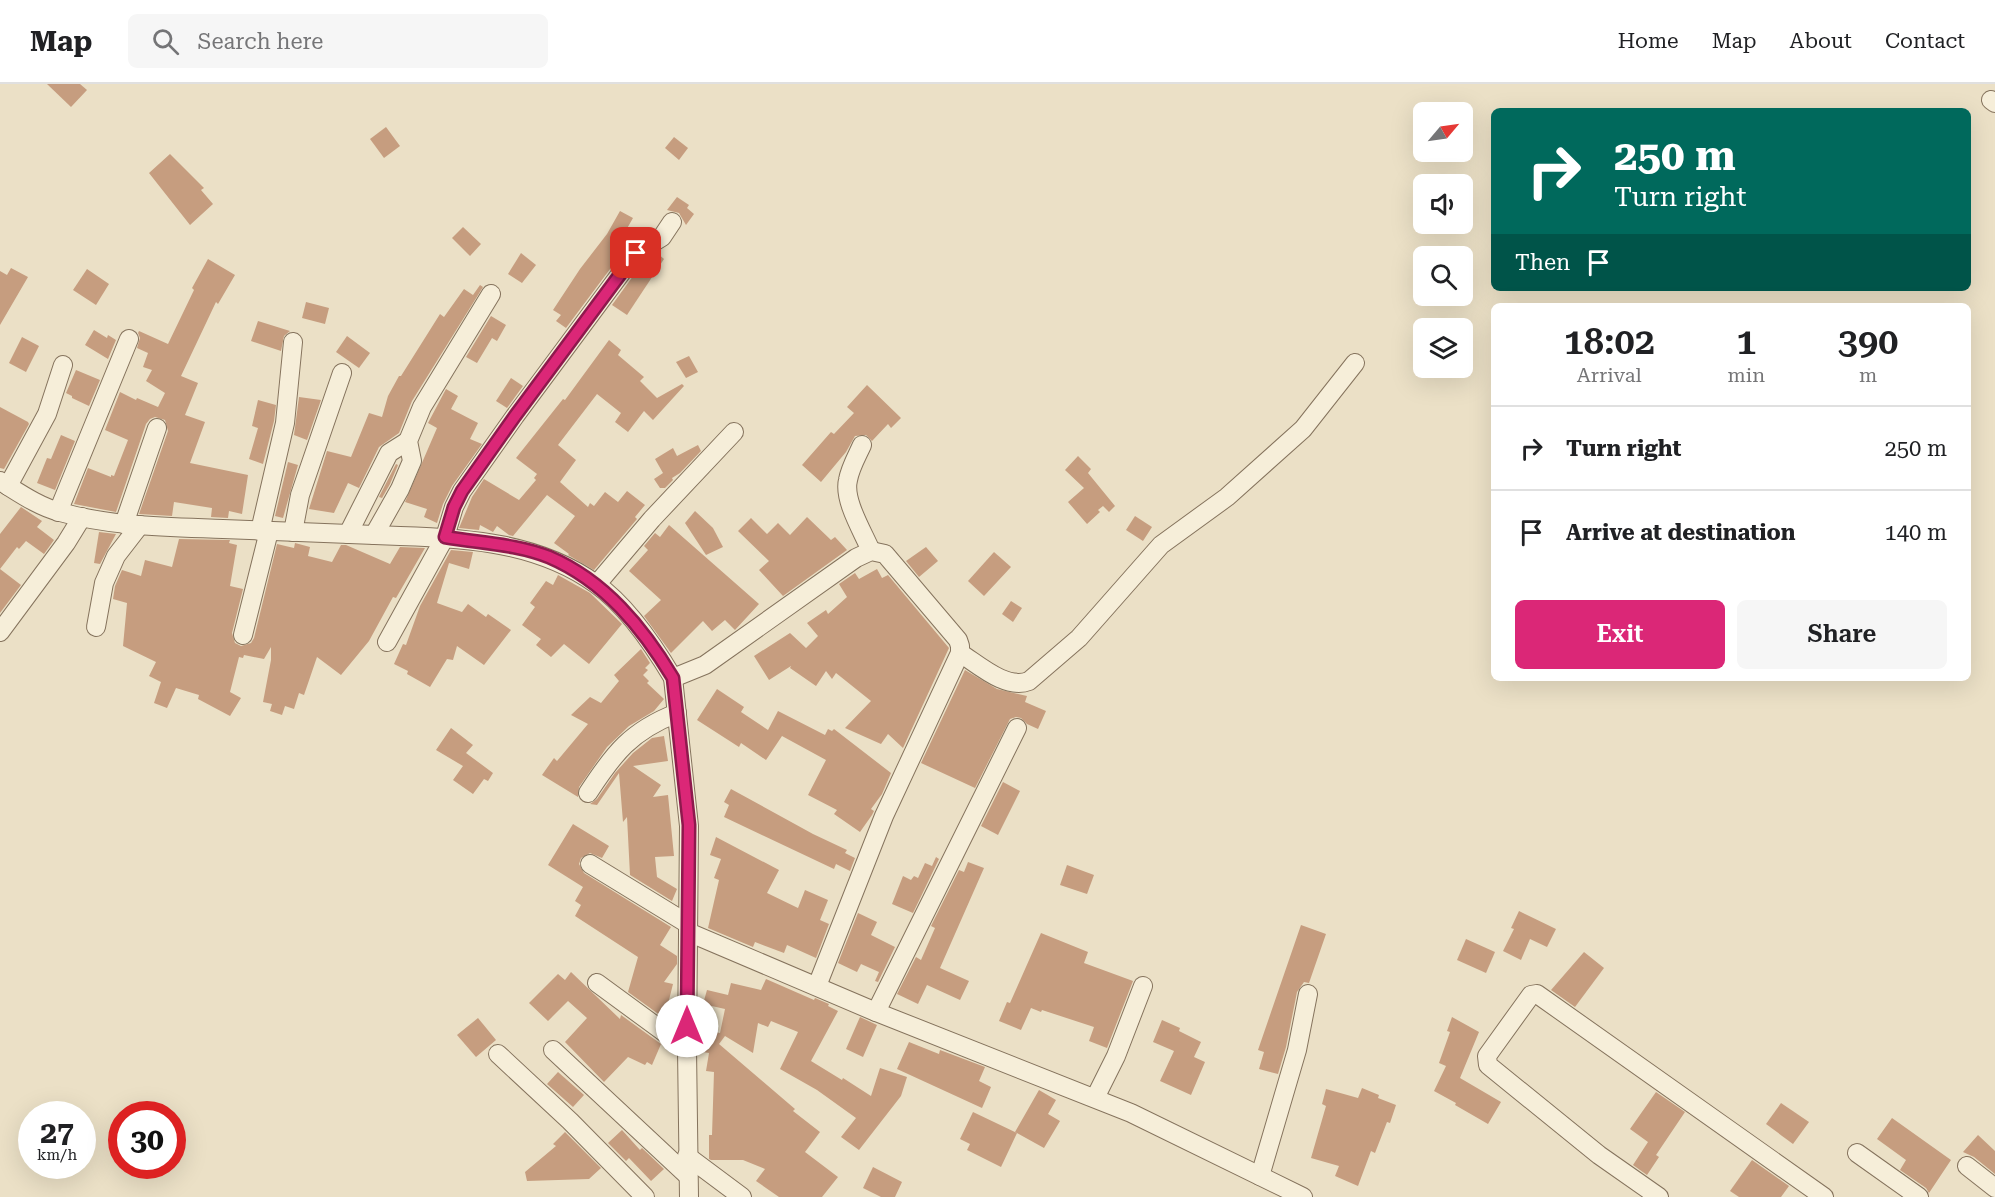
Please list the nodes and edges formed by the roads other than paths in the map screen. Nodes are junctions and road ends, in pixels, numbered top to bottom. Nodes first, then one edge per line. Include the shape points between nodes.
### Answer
1 (672, 222) dead end
2 (491, 294) dead end
3 (129, 339) dead end
4 (293, 342) dead end
5 (1355, 363) dead end
6 (63, 365) dead end
7 (342, 374) dead end
8 (157, 428) dead end
9 (734, 432) dead end
10 (408, 441) junction
11 (862, 445) dead end
12 (4, 483) edge
13 (58, 512) junction
14 (82, 517) junction
15 (132, 524) junction
16 (265, 531) junction
17 (293, 532) junction
18 (348, 534) junction
19 (374, 535) junction
20 (445, 537) junction
21 (871, 551) junction
22 (597, 584) junction
23 (96, 627) dead end
24 (0, 632) edge
25 (243, 635) dead end
26 (387, 642) dead end
27 (960, 653) junction
28 (673, 678) junction
29 (677, 713) junction
30 (1017, 728) dead end
31 (588, 793) dead end
32 (590, 864) dead end
33 (688, 928) junction
34 (597, 983) dead end
35 (817, 986) junction
36 (1143, 986) dead end
37 (1308, 994) dead end
38 (876, 1012) junction
39 (687, 1049) junction
40 (553, 1050) dead end
41 (498, 1054) dead end
42 (1095, 1098) junction
43 (1857, 1153) dead end
44 (687, 1156) junction
45 (1967, 1166) dead end
46 (688, 1176) junction
47 (1260, 1176) junction
48 (1995, 1188) edge
49 (645, 1197) edge
50 (688, 1197) edge
51 (742, 1197) edge
52 (1303, 1197) edge
53 (1659, 1197) edge
54 (1824, 1197) edge
55 (1920, 1197) edge

1 - 20 street via 662,237 636,253 515,416 462,491
2 - 10 street via 422,407
3 - 13 street
4 - 16 street via 285,423
5 - 27 street via 1304,429 1227,497 1161,545 1078,638 1029,681 1010,683
6 - 12 street via 47,414
7 - 17 street via 300,495
8 - 15 street
9 - 22 street
10 - 18 street via 389,453
10 - 19 street via 412,461
11 - 21 street via 847,492
12 - 13 street
13 - 14 street
14 - 15 street
14 - 24 street
15 - 16 street
15 - 23 street via 104,583
16 - 17 street
16 - 25 street
17 - 18 street
18 - 19 street
19 - 20 street
20 - 22 street via 549,557
20 - 26 street
21 - 27 street via 885,554 958,640
21 - 28 street via 705,665
22 - 28 street via 622,607
27 - 35 street via 884,816
28 - 29 street
29 - 31 street via 654,722 626,742
29 - 33 street via 689,825
30 - 38 street
32 - 33 street
33 - 35 street
33 - 39 street
34 - 39 street
35 - 38 street
36 - 42 street
37 - 47 street via 1297,1050
38 - 42 street
39 - 44 street
40 - 46 street
41 - 49 street
42 - 47 street
43 - 55 street
44 - 46 street
44 - 51 street
45 - 48 street
46 - 50 street
47 - 52 street
53 - 54 street via 1599,1155 1488,1065 1487,1056 1531,994 1537,994

